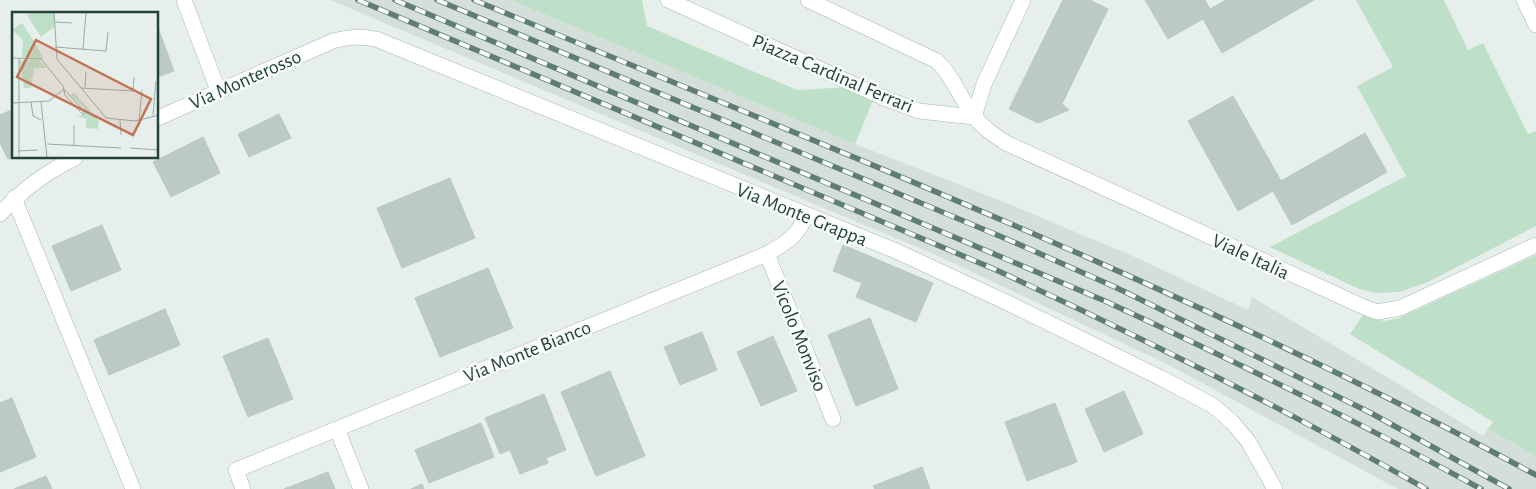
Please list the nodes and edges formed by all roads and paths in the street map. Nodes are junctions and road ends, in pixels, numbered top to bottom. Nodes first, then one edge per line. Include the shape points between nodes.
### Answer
1 (184, 0) edge
2 (668, 0) edge
3 (808, 0) edge
4 (1023, 0) edge
5 (1524, 0) edge
6 (1536, 25) edge
7 (333, 41) joint
8 (218, 90) junction
9 (974, 116) junction
10 (159, 118) edge
11 (73, 159) edge
12 (14, 198) junction
13 (0, 214) edge
14 (806, 216) junction
15 (1536, 246) edge
16 (767, 254) junction
17 (833, 419) dead end
18 (337, 429) junction
19 (133, 489) edge
20 (243, 489) edge
21 (361, 489) edge
22 (1275, 489) edge

1 - 8 street
2 - 9 street, Piazza Cardinal Ferrari via 884,98 919,111
3 - 9 street via 937,60 952,78
4 - 9 street via 984,84
5 - 6 street
7 - 8 street, Via Monterosso
7 - 14 street, Via Monte Grappa via 361,36 394,46
8 - 10 street, Via Monterosso
9 - 15 street, Viale Italia via 1006,143 1377,312 1400,308
11 - 12 street
12 - 13 street
12 - 19 street
14 - 16 street, Via Monte Bianco via 799,232
14 - 22 street, Via Monte Grappa via 1008,302 1212,405 1248,441
16 - 17 street, Vicolo Monviso
16 - 18 street, Via Monte Bianco
18 - 20 street, Via Monte Bianco via 236,470
18 - 21 street

